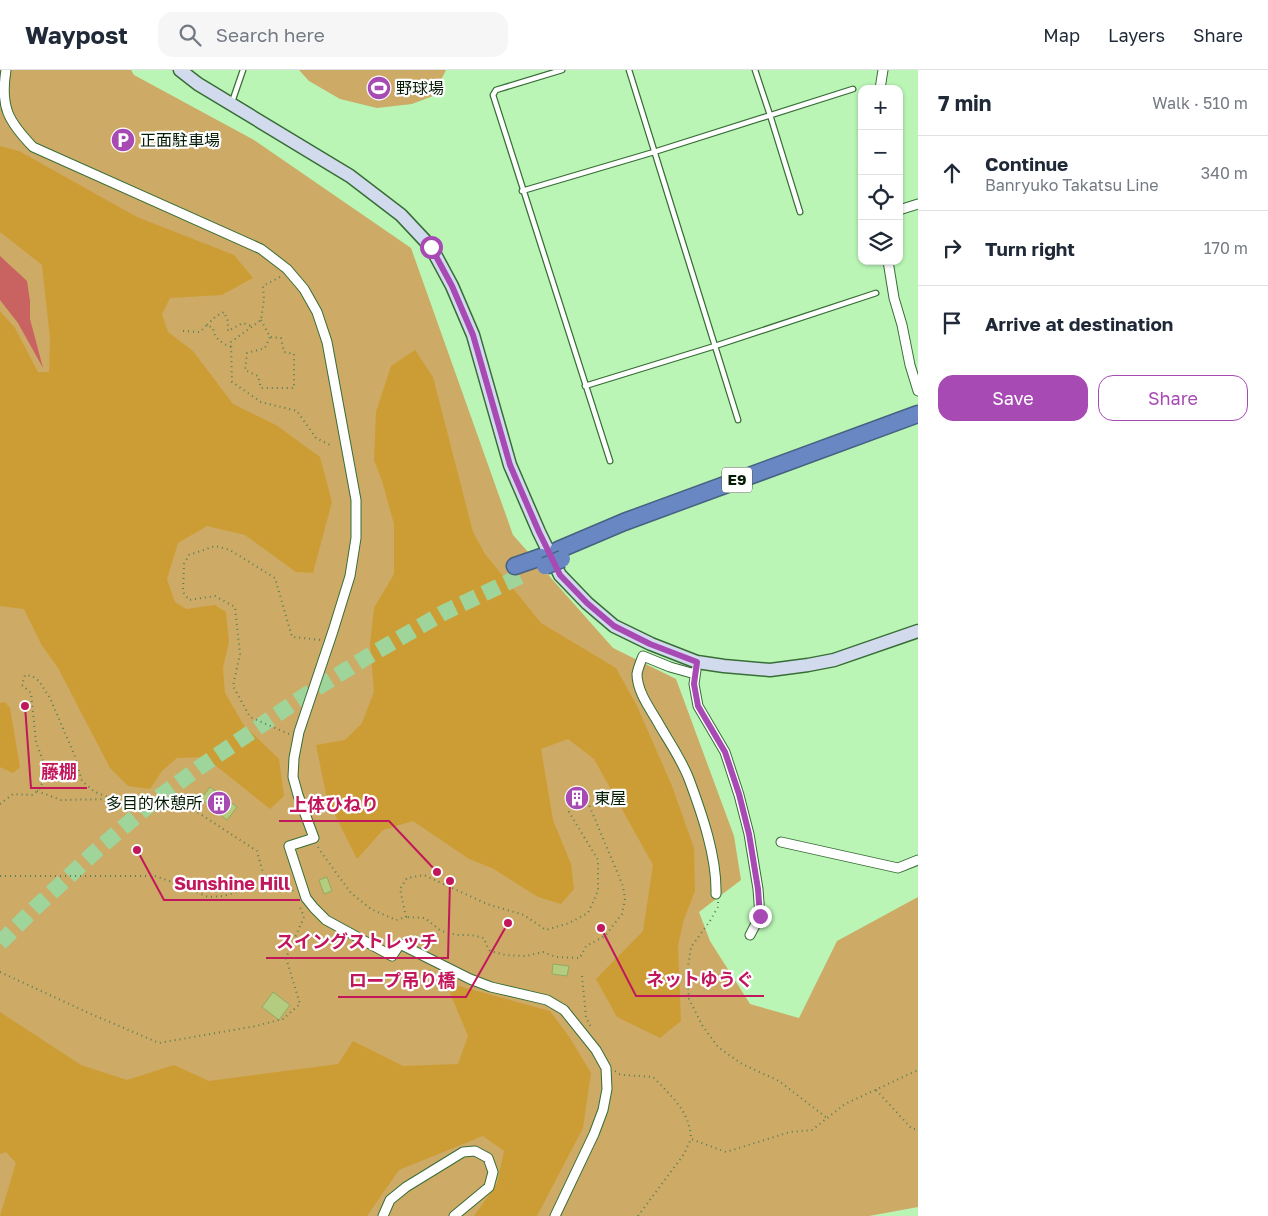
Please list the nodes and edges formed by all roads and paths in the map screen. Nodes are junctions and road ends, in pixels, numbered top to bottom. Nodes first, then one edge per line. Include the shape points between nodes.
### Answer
1 (6, 70) edge
2 (180, 70) edge
3 (243, 70) edge
4 (562, 70) edge
5 (630, 70) edge
6 (755, 70) edge
7 (883, 70) edge
8 (881, 85) edge
9 (852, 89) dead end
10 (232, 103) junction
11 (770, 115) junction
12 (654, 152) junction
13 (522, 190) junction
14 (918, 204) edge
15 (903, 209) edge
16 (800, 212) dead end
17 (889, 265) edge
18 (280, 277) dead end
19 (876, 293) dead end
20 (261, 320) junction
21 (207, 326) junction
22 (251, 327) junction
23 (183, 331) dead end
24 (270, 337) junction
25 (715, 346) junction
26 (231, 347) junction
27 (917, 380) edge
28 (585, 386) junction
29 (918, 391) edge
30 (918, 414) edge
31 (738, 420) dead end
32 (918, 423) edge
33 (332, 446) dead end
34 (610, 461) dead end
35 (560, 554) junction
36 (519, 571) tunnel mouth
37 (918, 631) edge
38 (322, 640) dead end
39 (696, 668) junction
40 (290, 734) dead end
41 (37, 791) junction
42 (112, 799) junction
43 (0, 804) edge
44 (314, 838) junction
45 (781, 842) dead end
46 (918, 860) edge
47 (297, 874) junction
48 (0, 876) edge
49 (286, 877) junction
50 (266, 884) junction
51 (294, 893) dead end
52 (716, 894) joint
53 (297, 901) dead end
54 (406, 917) junction
55 (750, 935) dead end
56 (0, 972) edge
57 (582, 976) dead end
58 (595, 1034) dead end
59 (613, 1068) dead end
60 (918, 1070) edge
61 (876, 1090) junction
62 (827, 1118) junction
63 (918, 1129) edge
64 (690, 1139) junction
65 (383, 1216) edge
66 (454, 1216) edge
67 (555, 1216) edge
68 (638, 1216) edge

1 - 44 street via 3,95 7,113 33,147 262,249 287,269 317,312 327,342 356,500 356,538 350,576 294,758 293,777
2 - 10 main road
3 - 10 lane
4 - 13 lane via 496,90 492,95
5 - 12 lane
6 - 11 lane
7 - 8 street
9 - 11 lane
10 - 39 main road via 350,176 401,215 431,247 473,335 510,465 560,575 614,626
11 - 12 lane
11 - 16 lane
12 - 13 lane
12 - 25 lane
13 - 28 lane
14 - 15 street
17 - 27 street via 910,365
18 - 20 path via 263,286
19 - 25 lane
20 - 22 path
20 - 24 path
21 - 22 path via 224,312 228,331 243,324
21 - 23 path via 200,332
21 - 26 path via 213,328 219,342
22 - 26 path via 231,342
24 - 24 path via 280,338 284,352 294,354 294,388 261,388 258,376 245,370 247,354 265,348
25 - 28 lane
25 - 31 lane
26 - 33 path via 232,382 260,402 297,411 316,438
27 - 29 street
28 - 34 lane
30 - 35 highway, E9 via 624,522
32 - 35 highway, E9
35 - 36 highway, E9
37 - 39 main road via 834,660 808,665 770,670 724,666
38 - 40 path via 292,637 275,578 230,550 215,546 189,555 184,564 183,592 189,600 215,596 235,606 240,654 233,686 250,717
39 - 52 street via 670,667 643,656 637,673 645,701 689,778 712,851
39 - 55 street via 694,684 698,706 725,752 749,834 760,916
41 - 42 path via 61,800
41 - 42 path via 46,766 36,742 30,693 22,685 24,675 39,682 50,698 82,781 95,792
41 - 43 path via 33,795 13,794
42 - 50 path via 128,805 170,805 194,810 257,851
44 - 47 street via 289,846
44 - 54 path via 351,893 371,909 396,920
45 - 46 street via 898,868
47 - 49 path
47 - 67 street via 306,898 326,920 392,956 400,944 470,979 547,1000 564,1010 596,1050 606,1068 603,1110
48 - 50 path via 155,876 208,897
49 - 50 path
49 - 51 path
52 - 62 path via 718,907 691,947 687,973 689,999 718,1047 742,1064 779,1081
53 - 56 path via 304,916 286,958 300,1004 283,1019 256,1026 159,1042
54 - 54 path via 400,889 407,878 424,875 486,904 524,915 546,930 588,913 598,891 598,860 568,812 572,806 589,805 623,886 622,914 605,936 586,946 580,958 556,957 543,952 526,956 505,955 490,951 484,938 441,931 425,918
57 - 58 path via 586,1017
59 - 64 path via 619,1074 653,1077 680,1106 690,1129
60 - 61 path
61 - 62 path via 845,1104
61 - 63 path via 912,1129
62 - 64 path via 812,1130 790,1132 726,1152
64 - 68 path via 684,1154
65 - 66 street via 390,1200 406,1187 463,1152 476,1151 488,1158 493,1172 489,1187

